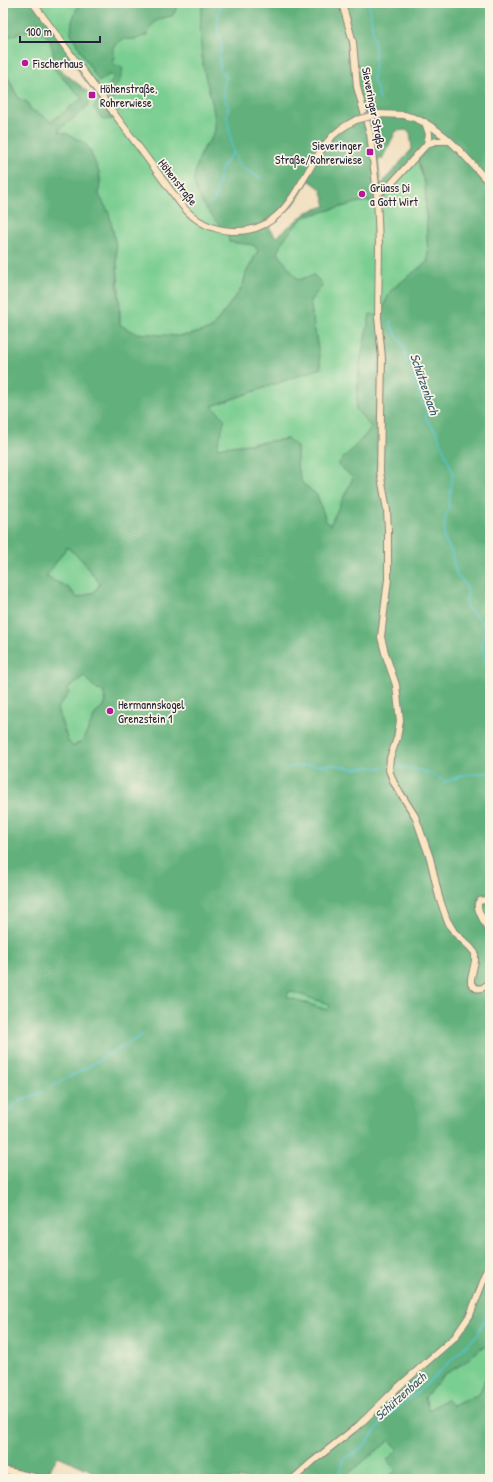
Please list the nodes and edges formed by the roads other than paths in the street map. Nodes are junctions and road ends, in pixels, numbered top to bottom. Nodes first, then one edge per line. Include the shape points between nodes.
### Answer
1 (33, 3) edge
2 (342, 3) edge
3 (425, 122) junction
4 (449, 141) junction
5 (428, 144) junction
6 (490, 184) edge
7 (377, 194) junction
8 (490, 903) edge
9 (490, 933) edge
10 (490, 978) edge
11 (490, 1264) edge
12 (3, 1470) edge
13 (43, 1479) edge
14 (293, 1479) edge

1 - 3 main road, Höhenstraße, bridge via 183,208 211,227 222,230 250,230 276,217 288,204 327,142 356,120 392,113
2 - 7 main road, Sieveringer Straße via 353,42 357,87 370,134
3 - 4 main road
3 - 5 main road
4 - 5 main road
4 - 6 main road
5 - 7 main road
7 - 10 main road, Sieveringer Straße via 378,317 382,358 380,472 388,530 388,579 381,637 396,685 400,721 398,738 390,758 390,770 394,783 415,816 447,920 454,932 475,953 471,984 476,988 482,988
8 - 9 main road via 483,900 478,907
11 - 14 main road via 470,1315 455,1337 396,1388 359,1425
12 - 13 main road

